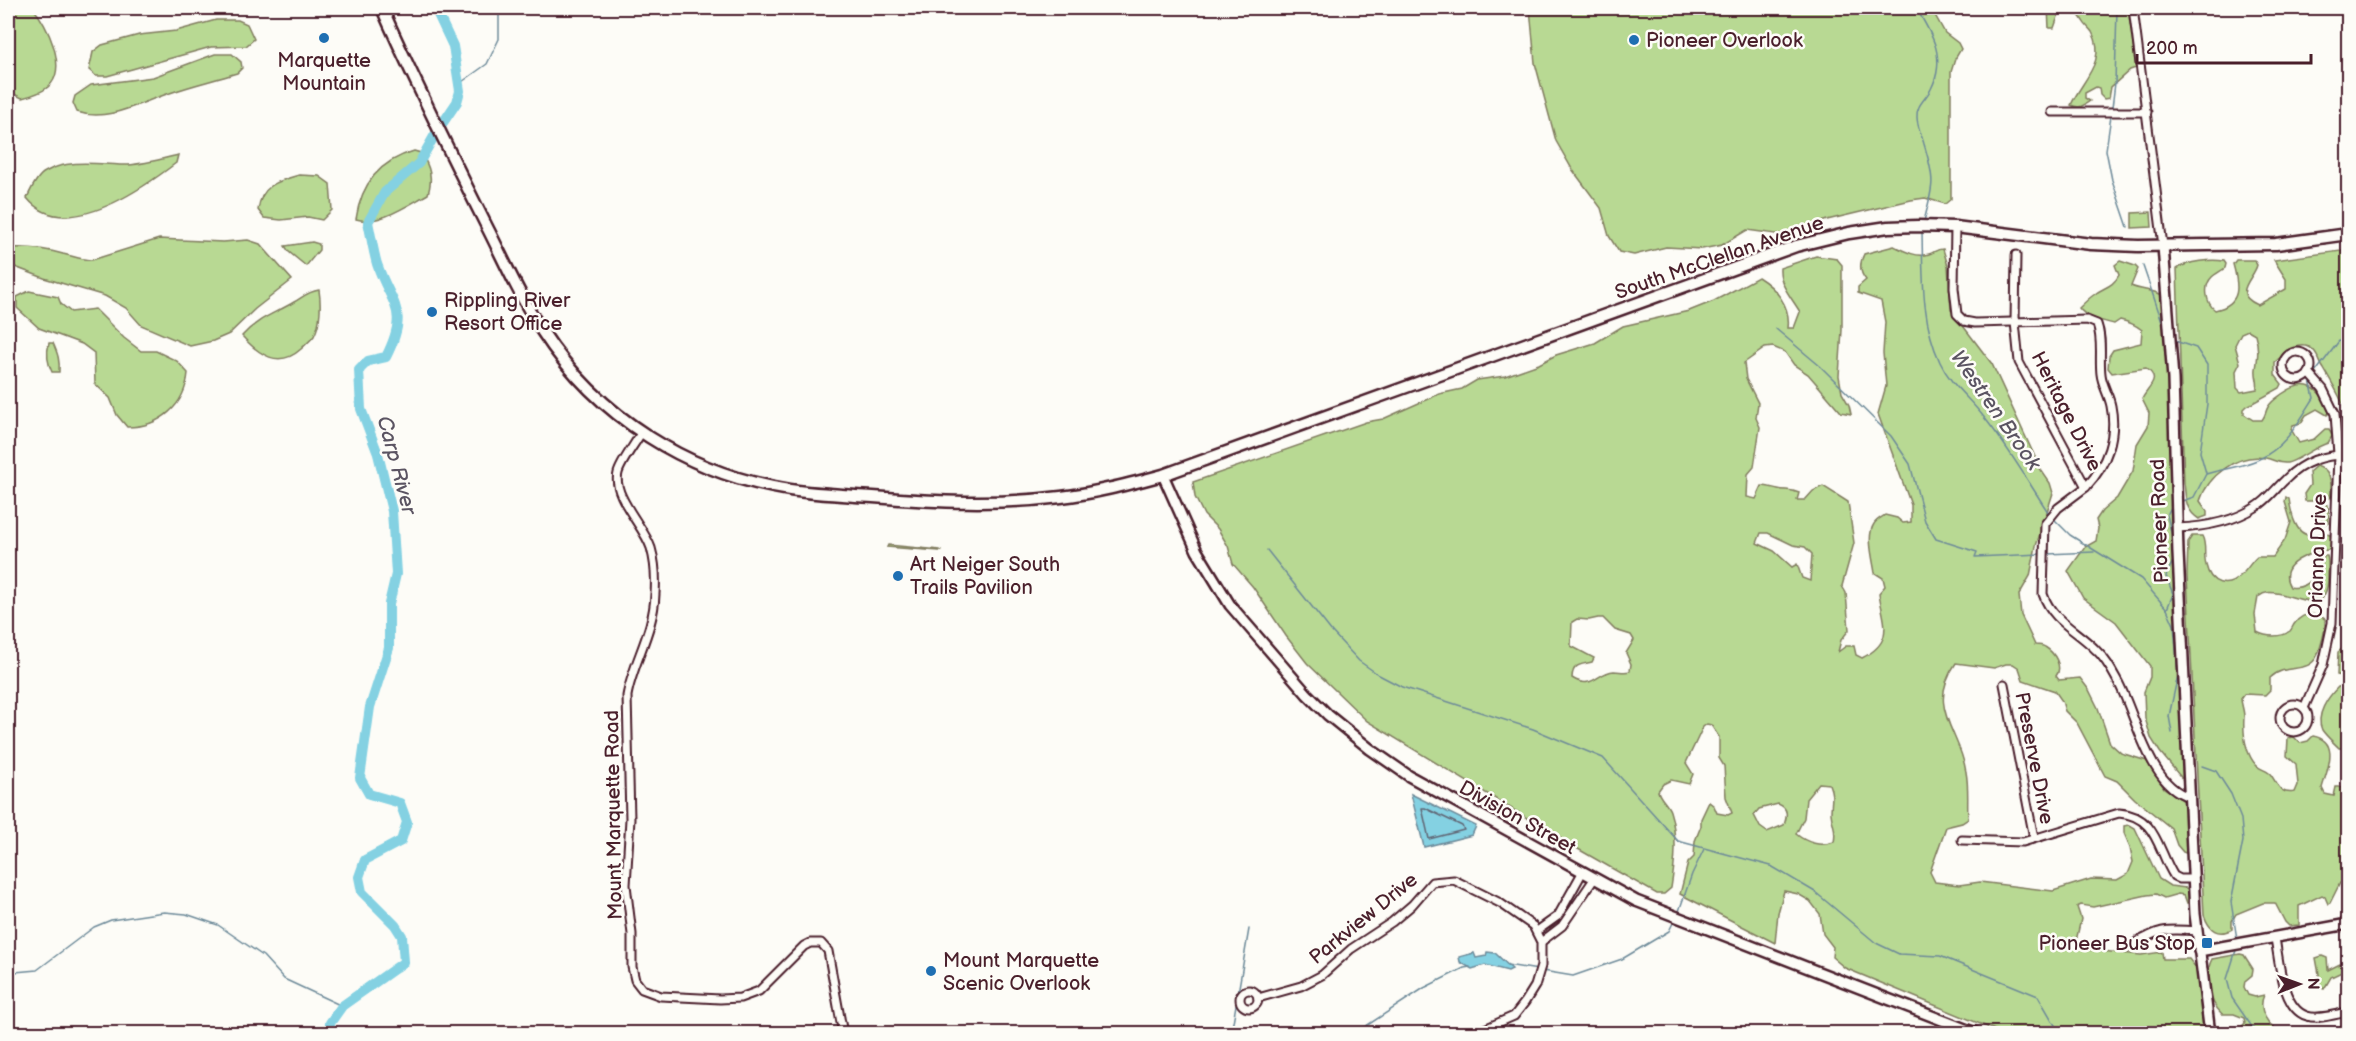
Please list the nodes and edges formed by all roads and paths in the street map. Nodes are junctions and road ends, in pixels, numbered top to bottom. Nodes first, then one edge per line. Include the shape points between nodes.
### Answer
1 (382, 8) edge
2 (2133, 8) edge
3 (2052, 112) dead end
4 (2146, 112) junction
5 (1955, 226) junction
6 (2349, 234) edge
7 (2163, 246) junction
8 (2016, 255) dead end
9 (2015, 322) junction
10 (2308, 373) junction
11 (641, 434) junction
12 (2338, 454) junction
13 (2349, 455) edge
14 (1163, 475) junction
15 (2086, 487) junction
16 (2177, 528) junction
17 (2004, 684) dead end
18 (2304, 708) junction
19 (2190, 797) junction
20 (2034, 837) junction
21 (1962, 840) dead end
22 (1582, 873) junction
23 (1594, 879) junction
24 (2194, 879) junction
25 (2349, 924) edge
26 (1537, 931) junction
27 (2197, 931) junction
28 (2275, 938) junction
29 (1541, 942) junction
30 (2128, 947) dead end
31 (2199, 951) junction
32 (1258, 998) dead end
33 (2349, 1012) edge
34 (843, 1034) edge
35 (1473, 1034) edge
36 (1978, 1034) edge
37 (2210, 1034) edge

1 - 11 main road, South McClellan Avenue via 443,140 541,330 584,385
2 - 4 street, Pioneer Road
3 - 4 street
4 - 7 street, Pioneer Road
5 - 7 main road, South McClellan Avenue via 2091,244
5 - 9 street via 1957,314 1964,321 1975,323
5 - 14 main road, South McClellan Avenue via 1888,227 1796,246
6 - 7 main road, South McClellan Avenue via 2276,244
7 - 16 street, Pioneer Road via 2173,379
8 - 9 street, Heritage Drive
9 - 15 street, Heritage Drive via 2019,362
9 - 15 street via 2087,320 2097,324 2101,334 2101,376 2111,406 2112,424 2105,464
10 - 10 street via 2311,364 2304,354 2291,353 2284,359 2283,369 2292,379 2301,379
10 - 12 street, Orianna Drive via 2323,389 2335,414
11 - 14 main road, South McClellan Avenue via 730,476 825,494 943,502 1024,501 1104,490
11 - 34 street, Mount Marquette Road via 618,474 619,489 642,528 653,561 655,594 653,614 627,696 630,819 626,885 635,980 642,989 661,996 740,998 759,991 804,946 821,943 828,951
12 - 13 street
12 - 16 street via 2315,459 2299,468 2247,512 2212,524
12 - 18 street, Orianna Drive via 2332,623 2323,666
14 - 22 street, Division Street via 1197,551 1230,605 1328,715 1409,777
15 - 19 street, Heritage Drive via 2058,508 2045,524 2043,594 2047,605 2108,664 2153,764 2179,794
16 - 19 street, Pioneer Road
17 - 20 street, Preserve Drive
18 - 18 street, Orianna Drive via 2292,705 2284,709 2281,717 2286,729 2299,732 2306,726
19 - 24 street, Pioneer Road
20 - 21 street via 2023,842
20 - 24 street via 2120,813 2131,814 2149,825 2174,876
22 - 23 street, Division Street
22 - 26 street via 1558,916
23 - 29 street via 1562,926
23 - 36 street, Division Street via 1664,913
24 - 27 street, Pioneer Road
25 - 28 street
26 - 29 street
26 - 32 street, Parkview Drive via 1500,903 1454,880 1432,882 1392,922 1351,949 1322,975 1301,986
27 - 30 street via 2168,928
27 - 31 street, Pioneer Road
28 - 31 street
28 - 33 street via 2286,994 2293,1008 2307,1017
29 - 35 street via 1541,966 1525,1002 1514,1016
31 - 37 street, Pioneer Road

